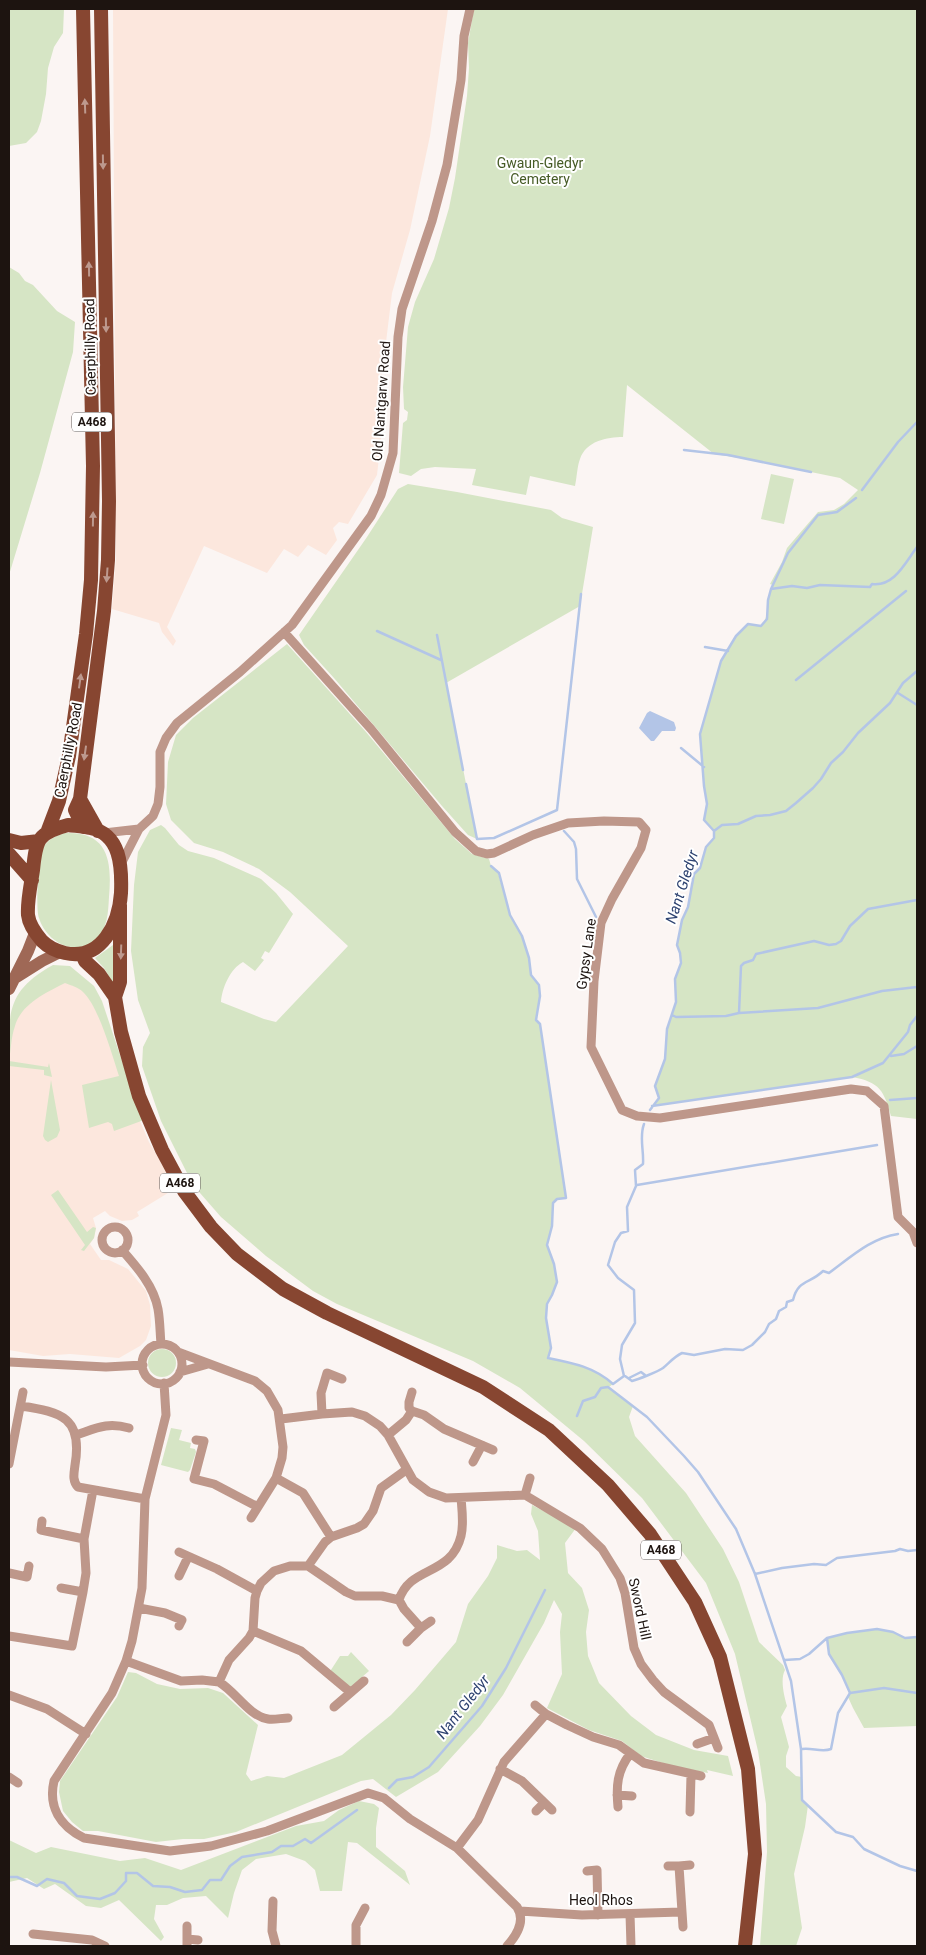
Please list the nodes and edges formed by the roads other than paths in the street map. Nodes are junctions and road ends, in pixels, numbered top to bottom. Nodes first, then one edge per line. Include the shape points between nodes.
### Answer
1 (83, 9) edge
2 (101, 9) edge
3 (470, 9) edge
4 (284, 632) junction
5 (80, 799) junction
6 (83, 827) junction
7 (139, 829) junction
8 (101, 832) junction
9 (43, 836) junction
10 (9, 840) edge
11 (9, 854) edge
12 (121, 864) junction
13 (32, 880) junction
14 (120, 905) junction
15 (35, 933) junction
16 (60, 952) junction
17 (82, 954) junction
18 (12, 984) edge
19 (115, 997) junction
20 (917, 1243) edge
21 (122, 1250) dead end
22 (160, 1344) junction
23 (178, 1352) junction
24 (9, 1362) edge
25 (208, 1364) junction
26 (143, 1365) junction
27 (317, 1368) dead end
28 (180, 1372) junction
29 (327, 1373) junction
30 (342, 1379) dead end
31 (164, 1384) junction
32 (23, 1392) dead end
33 (412, 1392) dead end
34 (21, 1406) junction
35 (412, 1411) junction
36 (322, 1414) junction
37 (281, 1420) junction
38 (129, 1428) dead end
39 (388, 1435) junction
40 (76, 1436) junction
41 (196, 1440) dead end
42 (482, 1445) junction
43 (492, 1450) dead end
44 (473, 1462) dead end
45 (9, 1464) edge
46 (406, 1470) junction
47 (276, 1478) junction
48 (530, 1478) dead end
49 (93, 1490) junction
50 (524, 1495) junction
51 (461, 1498) junction
52 (145, 1499) junction
53 (258, 1507) junction
54 (251, 1518) dead end
55 (42, 1520) dead end
56 (331, 1537) junction
57 (84, 1539) junction
58 (179, 1552) dead end
59 (188, 1557) junction
60 (29, 1566) dead end
61 (308, 1566) junction
62 (9, 1573) edge
63 (179, 1576) dead end
64 (61, 1588) dead end
65 (257, 1591) junction
66 (83, 1592) junction
67 (399, 1600) junction
68 (139, 1608) junction
69 (431, 1621) dead end
70 (180, 1626) dead end
71 (421, 1628) junction
72 (253, 1631) junction
73 (9, 1636) edge
74 (407, 1642) dead end
75 (126, 1661) junction
76 (364, 1681) dead end
77 (219, 1682) junction
78 (350, 1692) junction
79 (9, 1695) edge
80 (535, 1705) dead end
81 (334, 1707) dead end
82 (546, 1714) junction
83 (288, 1718) dead end
84 (86, 1734) junction
85 (714, 1738) junction
86 (697, 1744) dead end
87 (718, 1748) dead end
88 (630, 1754) junction
89 (500, 1769) junction
90 (691, 1775) junction
91 (701, 1776) dead end
92 (9, 1777) edge
93 (18, 1783) dead end
94 (617, 1796) junction
95 (632, 1796) dead end
96 (544, 1803) junction
97 (618, 1807) dead end
98 (552, 1810) dead end
99 (536, 1811) dead end
100 (690, 1812) dead end
101 (457, 1848) junction
102 (690, 1865) dead end
103 (668, 1866) dead end
104 (679, 1866) junction
105 (607, 1868) dead end
106 (597, 1870) junction
107 (587, 1871) dead end
108 (273, 1901) dead end
109 (365, 1908) dead end
110 (520, 1912) junction
111 (681, 1912) junction
112 (630, 1914) junction
113 (598, 1915) junction
114 (187, 1926) dead end
115 (683, 1927) dead end
116 (33, 1934) dead end
117 (198, 1940) dead end
118 (187, 1943) edge
119 (105, 1946) edge
120 (276, 1946) edge
121 (356, 1946) edge
122 (508, 1946) edge
123 (631, 1946) edge
124 (745, 1946) edge

9 -> 1 main road, Caerphilly Road / A468 via 59,801 69,756 86,634 92,552
2 -> 5 main road, Caerphilly Road / A468 via 108,560
3 - 4 street, Old Nantgarw Road via 447,165 401,314 395,440 388,476 371,516
4 - 7 street, Old Nantgarw Road via 170,732 160,752 158,804
4 - 20 street, Gypsy Lane via 455,832 476,851 494,853 568,823 639,822 646,830 642,848 601,923 594,981 591,1047 622,1110 637,1116 660,1118 851,1089 867,1091 884,1106 898,1218 913,1232
5 - 6 main road, Caerphilly Road / A468 via 75,810
5 - 8 main road, Caerphilly Road
6 - 8 main road
6 - 9 main road via 68,825
7 - 8 street
7 - 12 street, Old Nantgarw Road
8 - 12 main road via 114,844
9 - 10 main road via 21,843
9 - 13 main road via 34,859
11 - 13 main road
12 - 14 main road
13 - 15 main road via 28,916
14 - 17 main road via 113,927 104,941
14 -> 19 main road, A468 via 120,982
15 - 16 main road via 48,947
15 - 18 main road
16 - 17 main road
16 - 18 main road
17 - 19 main road, A468
19 - 124 main road, A468 via 139,1096 166,1158 211,1227 237,1254 283,1289 483,1387 549,1430 608,1485 650,1534 690,1595 720,1657 748,1770 755,1854
21 - 22 street via 155,1295
22 - 23 street
22 - 26 street via 149,1349
23 - 25 street
23 - 28 street via 182,1360
24 - 26 street via 106,1367
25 - 28 street
25 - 37 street via 250,1378 261,1386 275,1402
26 - 31 street via 151,1380
27 - 29 street
28 - 31 street
29 - 30 street
29 - 36 street via 321,1394
31 - 52 street via 166,1415
32 - 34 street
33 - 35 street via 409,1408
34 - 40 street via 57,1413 68,1422
34 - 45 street
35 - 39 street
35 - 42 street
36 - 37 street
36 - 39 street via 358,1414 372,1420
37 - 47 street via 282,1458
38 - 40 street via 102,1426
39 - 46 street
40 - 49 street via 75,1485
41 - 53 street via 204,1441 190,1478 214,1484
42 - 43 street
42 - 44 street
46 - 51 street via 429,1492 446,1498
46 - 56 street via 381,1488 374,1510 364,1524
47 - 53 street
47 - 56 street via 303,1493
48 - 50 street
49 - 52 street
49 - 57 street
50 - 51 street
50 - 85 street, Sword Hill via 580,1528 602,1549 620,1578 634,1648 641,1664 664,1692 709,1725
51 - 67 street via 461,1534 455,1550 445,1563 412,1580
52 - 68 street
53 - 54 street
55 - 57 street via 41,1530
56 - 61 street via 320,1546
57 - 66 street via 86,1574
58 - 59 street
59 - 63 street
59 - 65 street
60 - 62 street via 27,1577
61 - 65 street via 290,1566 274,1571
61 - 67 street via 354,1596
64 - 66 street
65 - 72 street
66 - 73 street via 72,1646
67 - 71 street
68 - 70 street via 182,1620
68 - 75 street
69 - 71 street
71 - 74 street
72 - 77 street via 229,1660
72 - 78 street via 301,1651
75 - 77 street via 181,1681
75 - 84 street via 112,1693
76 - 78 street
77 - 83 street via 252,1712 268,1720
78 - 81 street
79 - 84 street via 47,1709
80 - 82 street
82 - 88 street via 593,1737 612,1742
82 - 89 street via 510,1753
84 - 101 street via 54,1781 52,1791 59,1819 84,1838 180,1851 267,1831 362,1794 376,1794
85 - 86 street
85 - 87 street, Sword Hill
88 - 90 street via 644,1763
88 - 94 street via 617,1778
89 - 96 street via 522,1781
89 - 101 street via 478,1820
90 - 91 street
90 - 100 street
92 - 93 street
94 - 95 street
94 - 97 street
96 - 98 street
96 - 99 street
101 - 110 street
102 - 104 street
103 - 104 street
104 - 111 street
105 - 106 street
106 - 107 street
106 - 113 street
108 - 120 street via 271,1915
109 - 121 street via 356,1924
110 - 113 street, Heol Rhos
110 - 122 street via 520,1930
111 - 112 street, Heol Rhos
111 - 115 street
112 - 113 street, Heol Rhos
112 - 123 street
114 - 118 street
116 - 119 street via 92,1940
117 - 118 street

